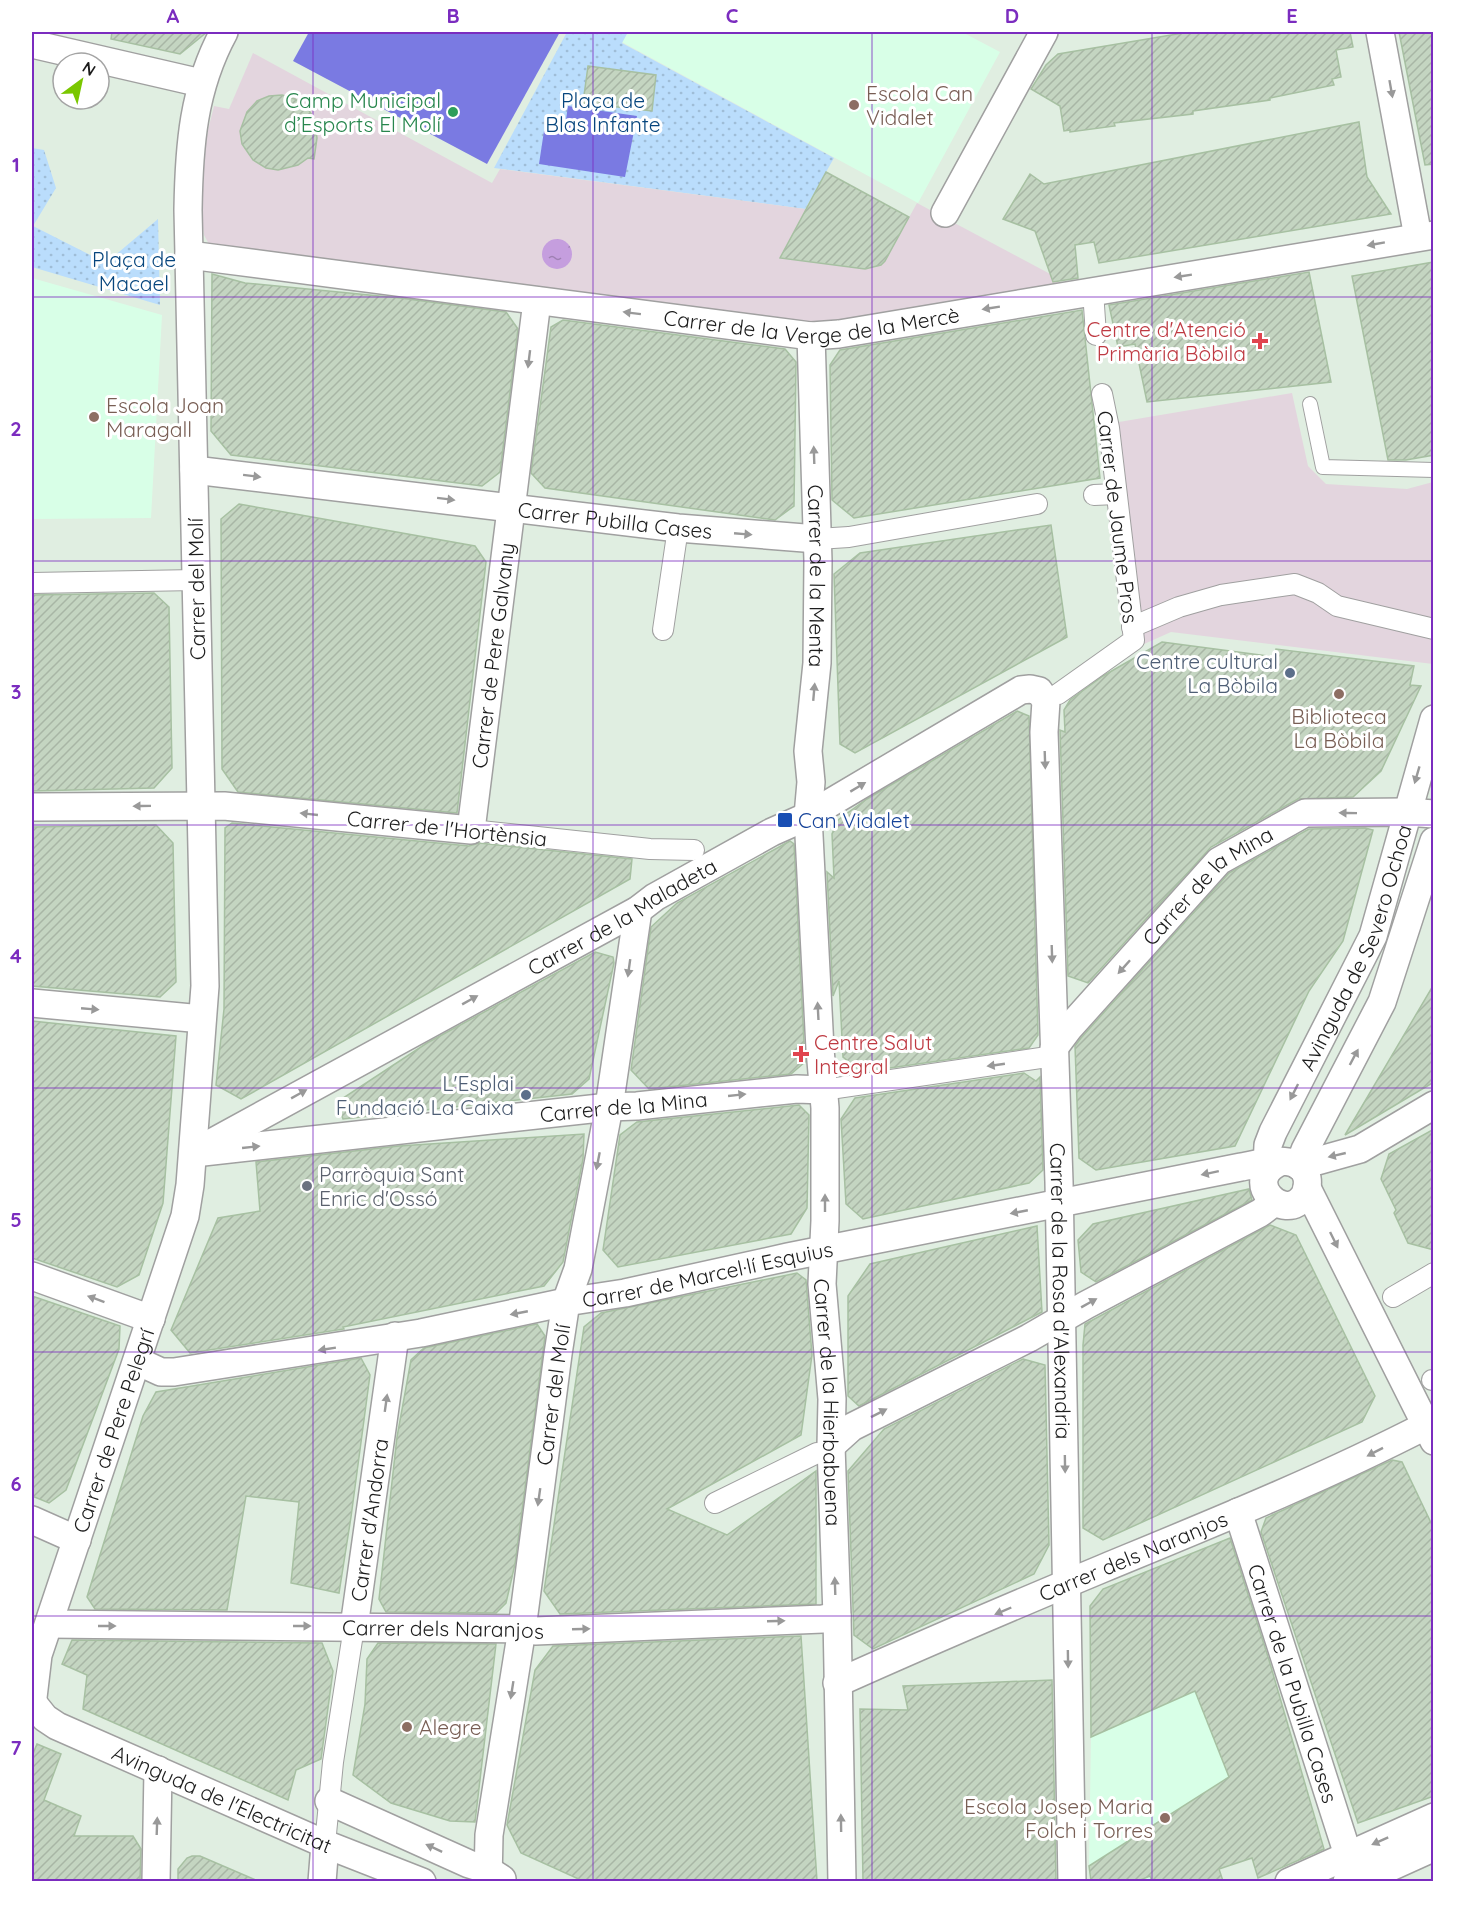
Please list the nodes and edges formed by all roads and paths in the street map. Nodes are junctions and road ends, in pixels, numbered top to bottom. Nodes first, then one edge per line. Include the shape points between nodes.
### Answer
1 (224, 32) edge
2 (1044, 32) edge
3 (1380, 32) edge
4 (32, 44) edge
5 (201, 83) junction
6 (945, 213) dead end
7 (1426, 236) edge
8 (189, 255) junction
9 (1093, 291) junction
10 (537, 301) junction
11 (1096, 335) dead end
12 (811, 336) junction
13 (1102, 394) dead end
14 (1310, 405) dead end
15 (194, 470) junction
16 (1434, 470) edge
17 (1116, 494) junction
18 (1094, 495) dead end
19 (1037, 504) dead end
20 (511, 507) junction
21 (678, 528) junction
22 (817, 539) junction
23 (196, 579) junction
24 (32, 583) edge
25 (1434, 629) edge
26 (663, 630) dead end
27 (1133, 634) junction
28 (1052, 697) junction
29 (1434, 719) edge
30 (200, 805) junction
31 (32, 807) edge
32 (1406, 812) junction
33 (1434, 814) edge
34 (808, 816) junction
35 (471, 830) junction
36 (1434, 841) edge
37 (694, 850) dead end
38 (638, 910) junction
39 (32, 1003) edge
40 (202, 1019) junction
41 (1054, 1052) junction
42 (823, 1090) junction
43 (1434, 1106) edge
44 (609, 1107) junction
45 (193, 1153) junction
46 (1284, 1170) junction
47 (1272, 1200) junction
48 (1060, 1204) junction
49 (824, 1251) junction
50 (1434, 1273) edge
51 (32, 1276) edge
52 (1393, 1297) dead end
53 (566, 1302) junction
54 (151, 1319) junction
55 (1062, 1319) junction
56 (395, 1336) junction
57 (137, 1362) junction
58 (1430, 1433) edge
59 (824, 1449) junction
60 (715, 1503) dead end
61 (1238, 1512) junction
62 (32, 1520) edge
63 (77, 1540) junction
64 (1067, 1583) junction
65 (837, 1616) junction
66 (49, 1624) junction
67 (354, 1627) junction
68 (522, 1629) junction
69 (837, 1683) junction
70 (32, 1693) edge
71 (158, 1770) junction
72 (329, 1801) junction
73 (1434, 1817) edge
74 (325, 1844) junction
75 (1434, 1844) edge
76 (1349, 1868) edge
77 (1434, 1869) edge
78 (494, 1878) edge
79 (156, 1881) edge
80 (322, 1881) edge
81 (422, 1881) edge
82 (842, 1881) edge
83 (1071, 1881) edge
84 (1289, 1881) edge
85 (1406, 1881) edge

1 - 5 street, Carrer del Molí
2 - 6 street
3 -> 7 street
4 - 5 street
5 - 8 street, Carrer del Molí via 189,161
7 -> 9 street, Carrer de la Verge de la Mercè
8 - 10 street, Carrer de la Verge de la Mercè
8 - 15 street, Carrer del Molí
9 - 11 street
9 -> 12 street, Carrer de la Verge de la Mercè
12 -> 10 street, Carrer de la Verge de la Mercè
10 -> 20 street, Carrer de Pere Galvany
22 -> 12 street, Carrer de la Menta
13 - 17 street, Carrer de Jaume Pros
14 - 16 lane via 1323,467
15 -> 20 street, Carrer Pubilla Cases
15 - 23 street, Carrer del Molí
17 - 18 street
17 - 27 street, Carrer de Jaume Pros
19 - 22 street, Carrer Pubilla Cases via 849,537
20 - 21 street, Carrer Pubilla Cases
20 - 35 street, Carrer de Pere Galvany
21 -> 22 street, Carrer Pubilla Cases
21 - 26 street
34 -> 22 street, Carrer de la Menta via 808,751 817,663
23 - 24 street
23 - 30 street, Carrer del Molí
25 - 27 street via 1337,606 1294,584 1221,595 1179,607
27 - 28 street
34 -> 28 street, Carrer de la Maladeta via 1021,690
28 -> 41 street, Carrer de la Rosa d'Alexandria via 1044,732
29 -> 32 street, Avinguda de Severo Ochoa
30 -> 31 street, Carrer de l'Hortènsia
35 -> 30 street, Carrer de l'Hortènsia
30 - 40 street, Carrer del Molí via 205,986
32 - 33 street, Carrer de la Mina
32 -> 41 street, Carrer de la Mina via 1305,813 1219,861 1069,1028
32 -> 46 street, Avinguda de Severo Ochoa via 1373,936 1268,1145
34 - 38 street, Carrer de la Maladeta via 746,846
42 -> 34 street, Carrer de la Hierbabuena
35 - 37 street, Carrer de l'Hortènsia
46 -> 36 street, Avinguda de Severo Ochoa via 1305,1150 1382,1002
38 -> 44 street, Carrer del Molí
45 -> 38 street, Carrer de la Maladeta
39 -> 40 street
40 - 45 street, Carrer del Molí
41 -> 42 street, Carrer de la Mina
41 - 48 street, Carrer de la Rosa d'Alexandria
44 -> 42 street, Carrer de la Mina via 797,1089
49 -> 42 street, Carrer de la Hierbabuena
43 -> 46 street via 1360,1149
45 -> 44 street, Carrer de la Mina
44 -> 53 street, Carrer del Molí via 578,1269
45 - 54 street, Carrer de Pere Pelegrí via 185,1216
46 - 47 street via 1264,1178 1264,1187
46 - 47 street via 1304,1195 1292,1204
46 -> 48 street, Carrer de Marcel·lí Esquius via 1241,1167
46 -> 58 street
55 -> 47 street via 1260,1213
48 -> 49 street, Carrer de Marcel·lí Esquius
48 - 55 street, Carrer de la Rosa d'Alexandria
49 - 53 street, Carrer de Marcel·lí Esquius
49 - 59 street, Carrer de la Hierbabuena via 822,1284 832,1399
50 - 52 street
54 -> 51 street
53 -> 56 street, Carrer de Marcel·lí Esquius
53 -> 68 street, Carrer del Molí
54 - 57 street, Carrer de Pere Pelegrí
59 -> 55 street via 852,1427
55 -> 64 street, Carrer de la Rosa d'Alexandria
56 -> 57 street, Carrer de Marcel·lí Esquius via 174,1372 161,1372
67 -> 56 street, Carrer d'Andorra
57 - 63 street, Carrer de Pere Pelegrí
58 -> 61 street, Carrer dels Naranjos
59 - 60 street
65 -> 59 street, Carrer de la Hierbabuena
61 - 64 street, Carrer dels Naranjos
61 - 76 street, Carrer de la Pubilla Cases
62 - 63 street
63 - 66 street, Carrer de Pere Pelegrí
64 -> 69 street, Carrer dels Naranjos
64 -> 83 street, Carrer de la Rosa d'Alexandria
68 -> 65 street, Carrer dels Naranjos
65 - 69 street, Carrer de la Hierbabuena
66 -> 67 street, Carrer dels Naranjos
66 - 70 street, Carrer de Pere Pelegrí via 38,1655
67 - 68 street, Carrer dels Naranjos
67 - 72 street, Carrer d'Andorra
68 -> 78 street, Carrer del Molí via 489,1835
82 -> 69 street, Carrer de la Hierbabuena
70 - 71 street, Avinguda de l'Electricitat via 45,1718 57,1726
71 - 74 street, Avinguda de l'Electricitat
79 -> 71 street
72 - 74 street, Carrer d'Andorra
78 -> 72 street, Avinguda de l'Electricitat
73 -> 76 street
74 - 80 street, Carrer d'Andorra
74 - 81 street, Avinguda de l'Electricitat
75 - 76 street
76 - 84 street
77 - 85 street

